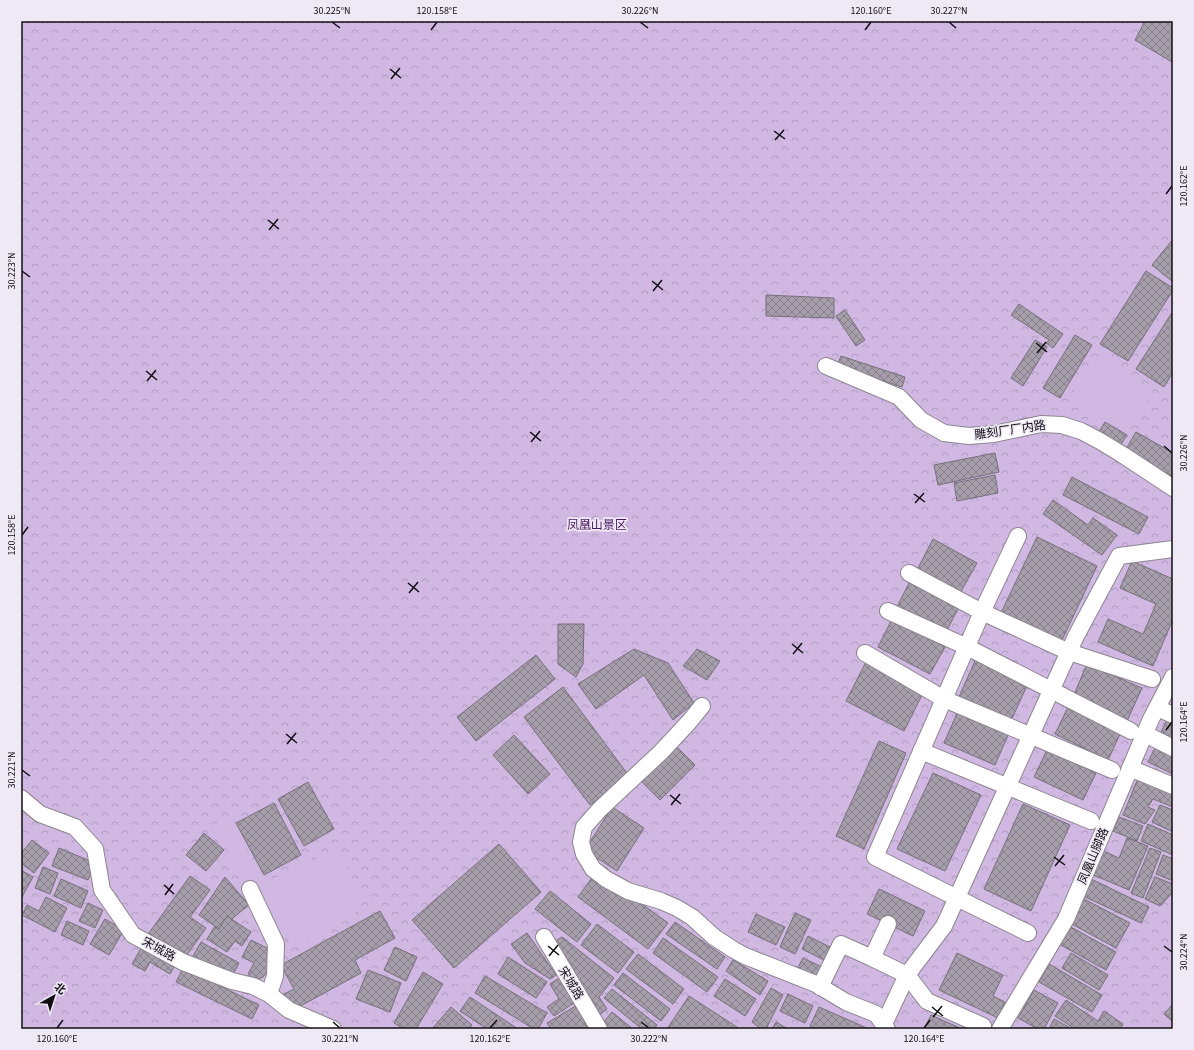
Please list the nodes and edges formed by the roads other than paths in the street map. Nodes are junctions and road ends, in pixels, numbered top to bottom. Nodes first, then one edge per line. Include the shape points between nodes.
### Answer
1 (826, 366) dead end
2 (1173, 488) edge
3 (1018, 536) dead end
4 (1173, 549) edge
5 (909, 573) dead end
6 (888, 611) dead end
7 (982, 612) junction
8 (967, 647) junction
9 (1069, 652) junction
10 (865, 653) dead end
11 (1152, 679) dead end
12 (1172, 682) edge
13 (1051, 690) junction
14 (944, 699) junction
15 (702, 706) dead end
16 (1157, 708) junction
17 (1173, 715) edge
18 (1138, 733) junction
19 (1031, 735) junction
20 (1173, 748) edge
21 (921, 751) junction
22 (1130, 768) junction
23 (1112, 770) dead end
24 (1173, 786) edge
25 (1007, 787) junction
26 (21, 798) edge
27 (1091, 821) dead end
28 (250, 889) dead end
29 (957, 898) junction
30 (888, 924) dead end
31 (1028, 933) dead end
32 (544, 937) dead end
33 (872, 958) junction
34 (907, 975) junction
35 (820, 987) junction
36 (269, 994) junction
37 (983, 1026) dead end
38 (885, 1027) edge
39 (333, 1029) edge
40 (599, 1029) edge
41 (1000, 1029) edge

1 - 2 street, 雕刻厂厂内路 via 899,397 921,420 944,433 969,436 994,434 1041,424 1062,425 1100,441
3 - 7 street
4 - 9 street via 1118,556
5 - 7 street
6 - 8 street
7 - 8 street
7 - 9 street
8 - 13 street
8 - 14 street
9 - 11 street
9 - 13 street
10 - 14 street
12 - 16 street, 凤凰山脚路
13 - 18 street
13 - 19 street
14 - 19 street
14 - 21 street
15 - 35 street via 660,752 584,827 581,842 584,854 593,869 628,892 677,908 692,917 714,937 745,956
16 - 17 street
16 - 18 street, 凤凰山脚路
18 - 20 street
18 - 22 street, 凤凰山脚路
19 - 23 street
19 - 25 street
21 - 25 street
21 - 29 street via 875,857
22 - 24 street
22 - 41 street, 凤凰山脚路 via 1066,919
25 - 27 street
25 - 29 street
26 - 36 street, 宋城路 via 40,814 75,827 95,849 102,890 133,935 183,962
28 - 36 street via 276,944 275,976
29 - 31 street
29 - 34 street via 944,926
30 - 33 street
32 - 40 street, 宋城路
33 - 34 street
33 - 35 street via 841,944
34 - 37 street via 926,1001
34 - 38 street
35 - 38 street via 846,1002 876,1014
36 - 39 street, 宋城路 via 289,1010

